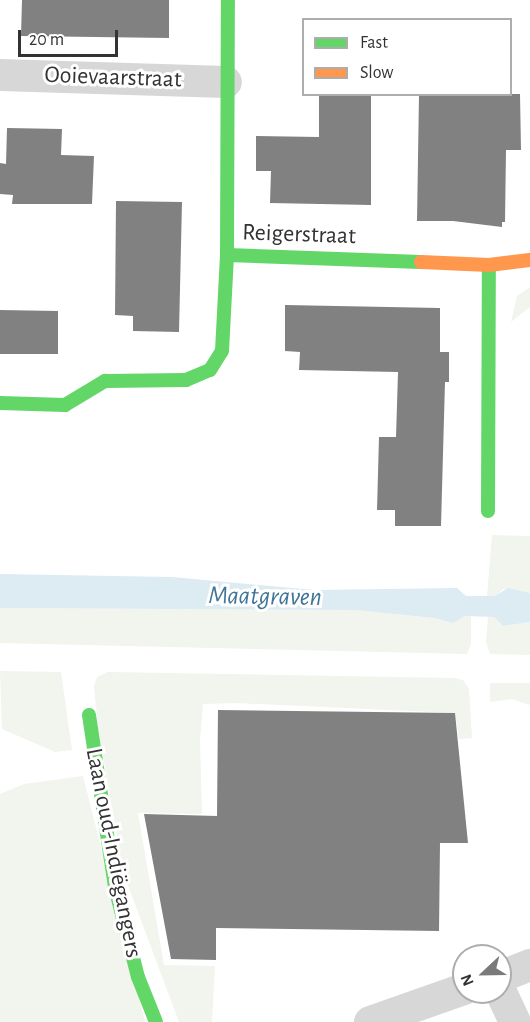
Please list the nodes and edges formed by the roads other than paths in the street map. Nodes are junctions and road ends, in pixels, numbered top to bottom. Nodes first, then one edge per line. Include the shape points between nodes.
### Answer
1 (228, 0) edge
2 (0, 75) edge
3 (226, 82) junction
4 (227, 255) junction
5 (530, 260) edge
6 (489, 265) junction
7 (0, 403) edge
8 (488, 511) dead end
9 (88, 715) dead end
10 (530, 965) edge
11 (512, 972) edge
12 (452, 995) edge
13 (507, 1004) edge
14 (415, 1014) edge
15 (156, 1022) edge
16 (370, 1022) edge
17 (515, 1022) edge

1 - 3 street
2 - 3 street, Ooievaarstraat
3 - 4 street
4 - 6 street, Reigerstraat
4 - 7 street, Reigerstraat via 222,351 210,370 186,380 105,381 65,405
5 - 6 street, Reigerstraat
6 - 8 street
9 - 15 street, Laan oud-Indiëgangers via 115,887 138,977
10 - 11 street
12 - 14 street
13 - 17 street
14 - 16 street

